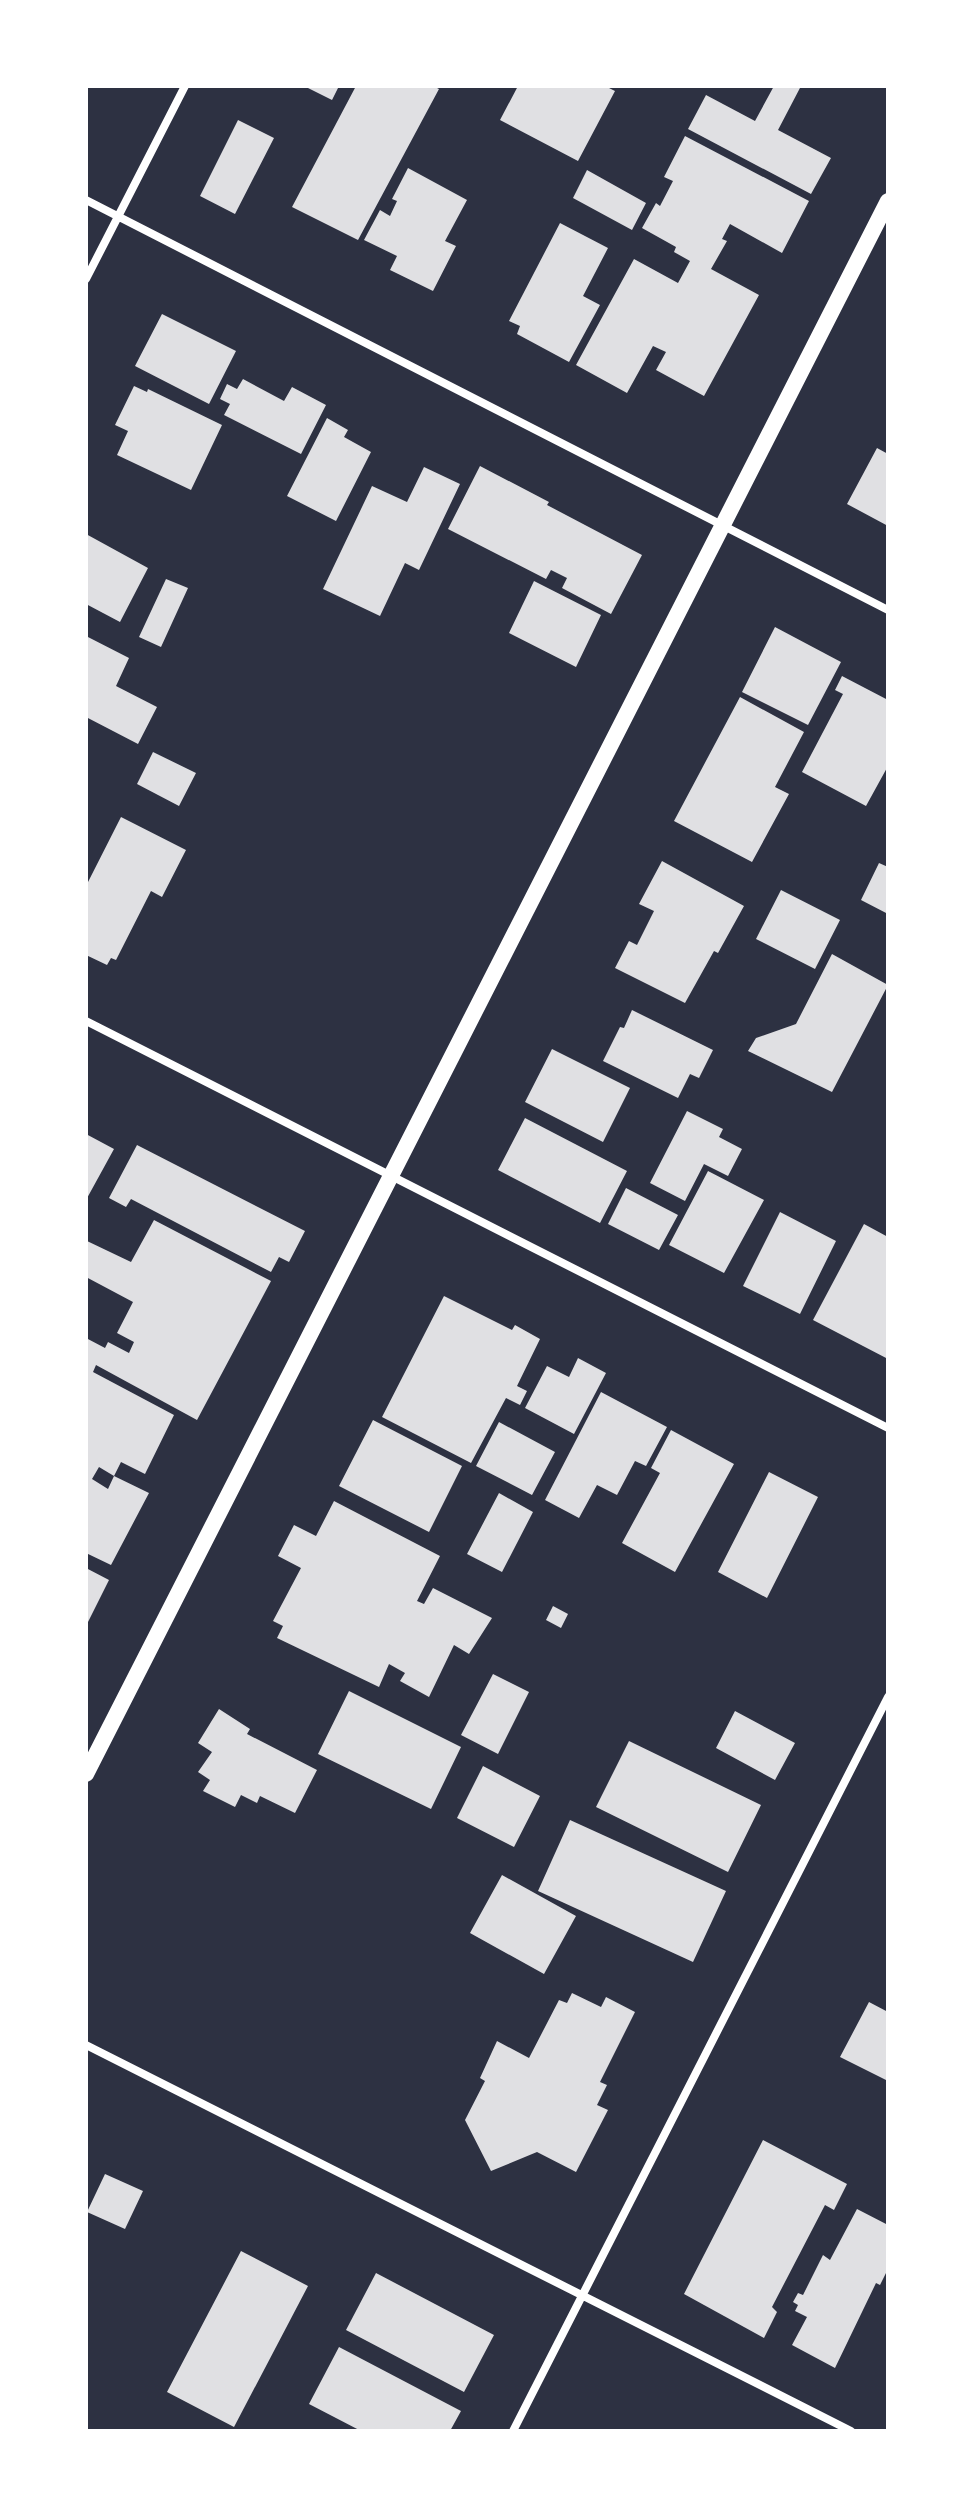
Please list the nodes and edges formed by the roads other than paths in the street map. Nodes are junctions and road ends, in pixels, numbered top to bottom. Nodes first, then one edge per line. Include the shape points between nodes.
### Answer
1 (185, 86) edge
2 (86, 200) edge
3 (888, 201) edge
4 (118, 216) junction
5 (86, 279) edge
6 (723, 526) junction
7 (888, 610) edge
8 (86, 1021) edge
9 (391, 1176) junction
10 (888, 1428) edge
11 (888, 1697) edge
12 (86, 1774) edge
13 (86, 2045) edge
14 (582, 2295) junction
15 (513, 2431) edge
16 (851, 2431) edge

1 - 4 street
2 - 4 street
3 - 6 main road
4 - 5 street
4 - 6 street
6 - 7 street
6 - 9 main road
8 - 9 street
9 - 10 street
9 - 12 main road
11 - 14 street
13 - 14 street
14 - 15 street
14 - 16 street

